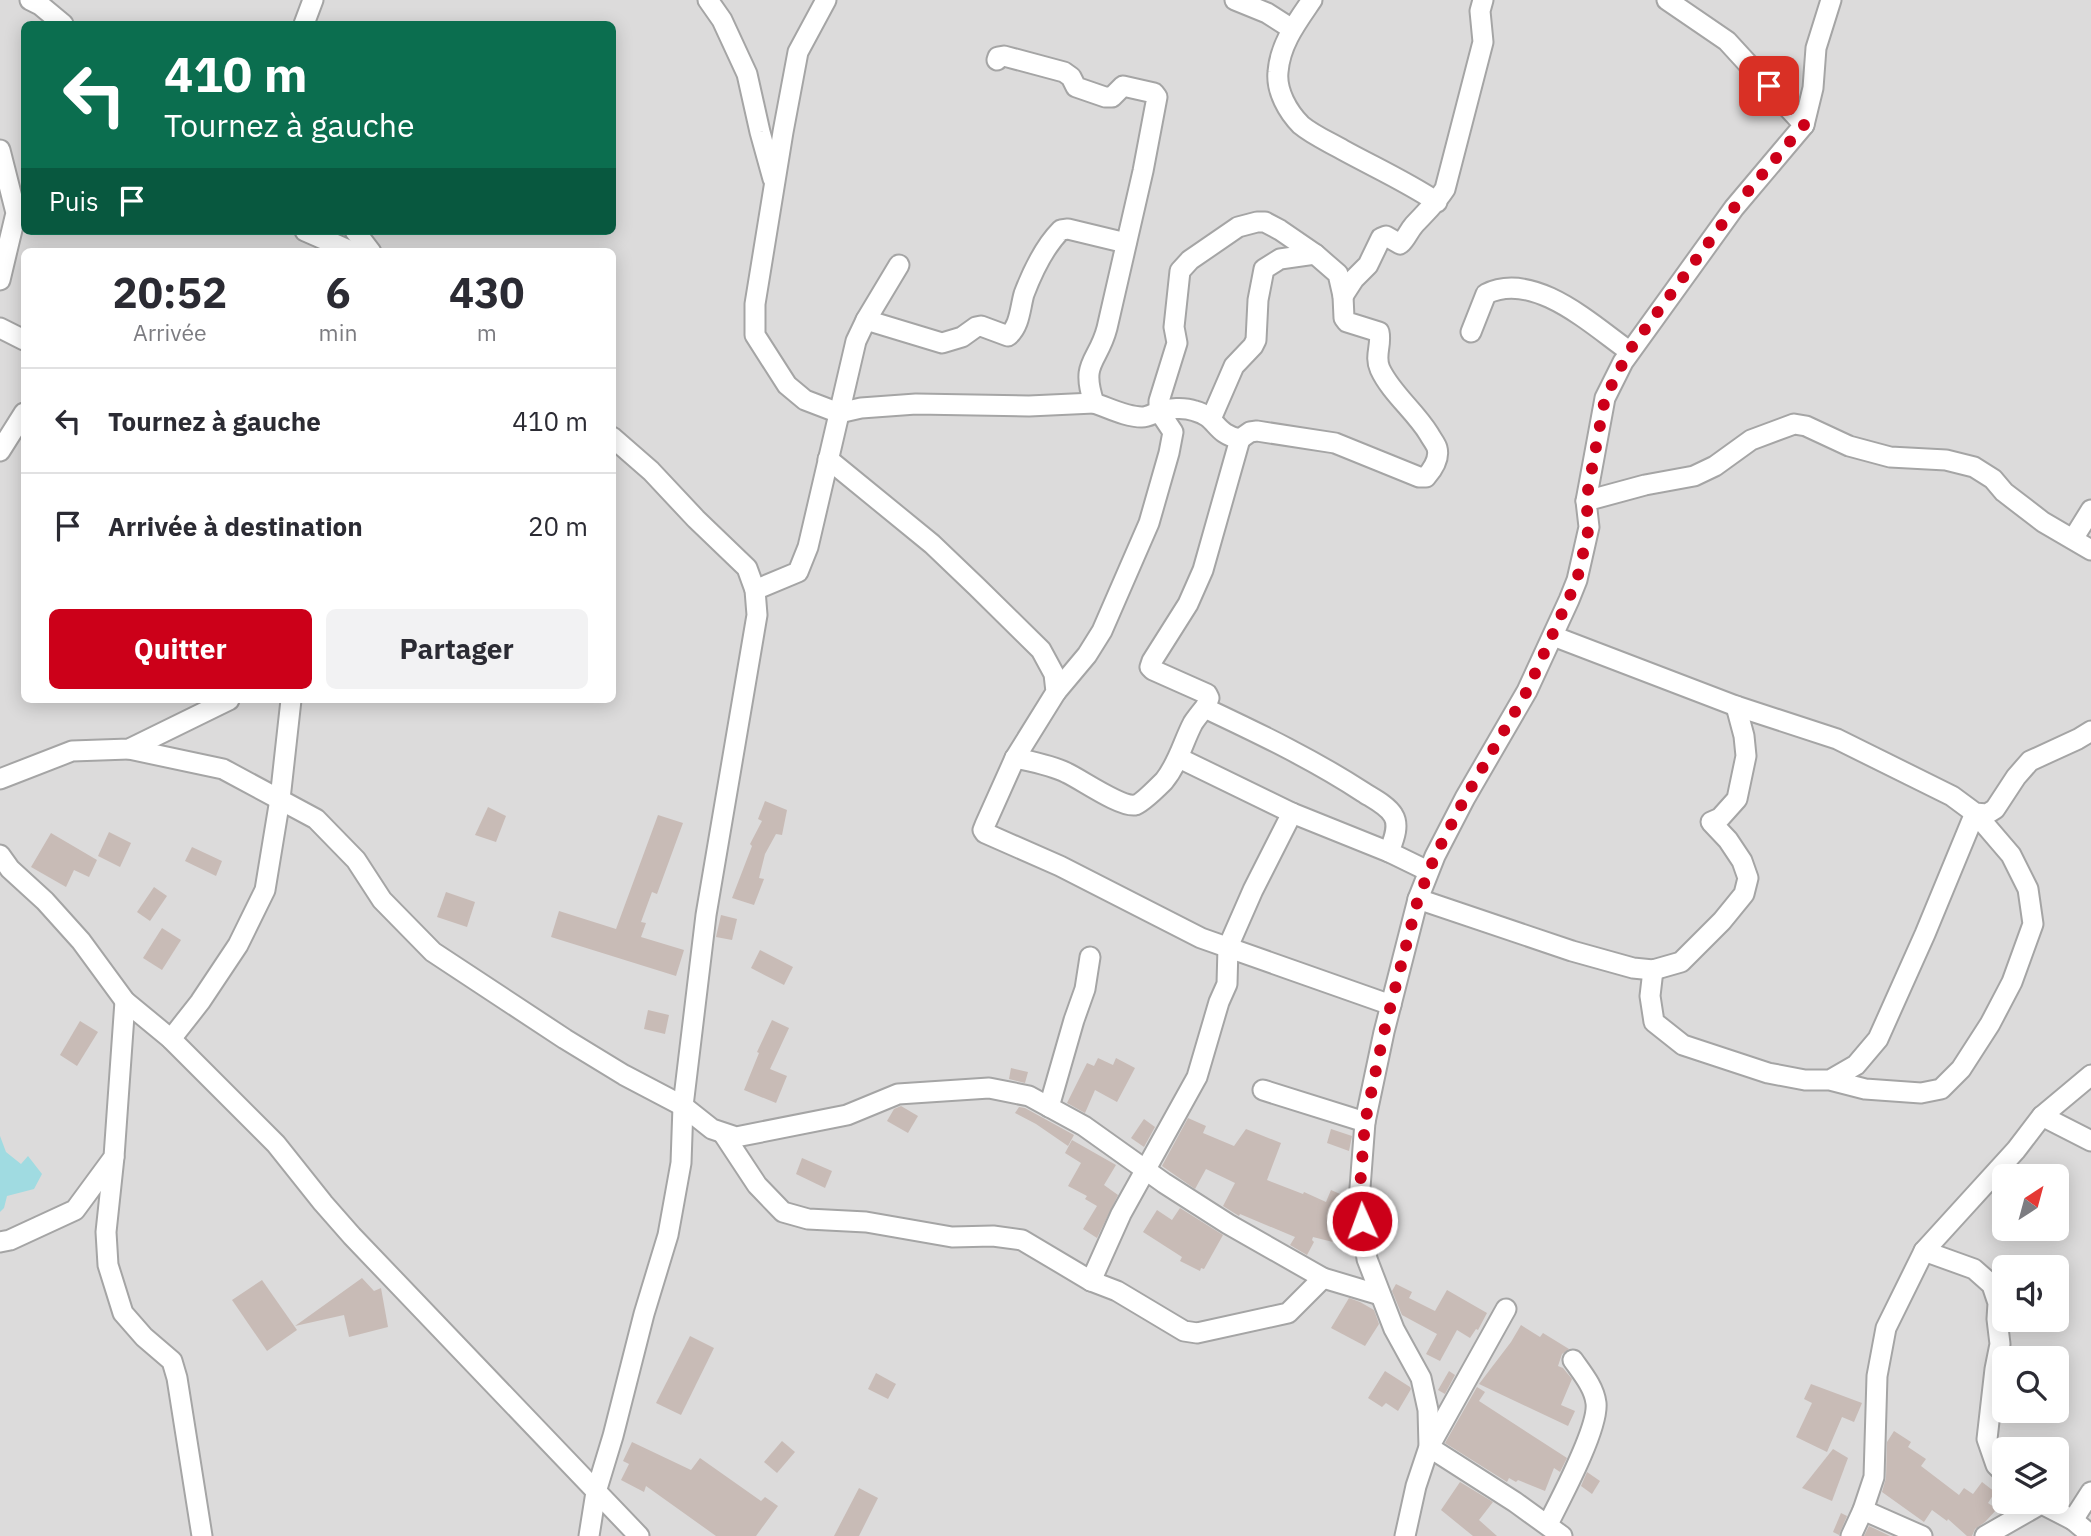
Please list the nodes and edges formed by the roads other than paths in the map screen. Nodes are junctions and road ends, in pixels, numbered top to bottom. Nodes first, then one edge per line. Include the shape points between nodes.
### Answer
1 (30, 0) edge
2 (313, 0) edge
3 (708, 0) edge
4 (826, 0) edge
5 (1235, 0) edge
6 (1312, 0) edge
7 (1483, 0) edge
8 (1667, 0) edge
9 (1831, 0) edge
10 (59, 21) edge
11 (305, 21) edge
12 (1292, 29) junction
13 (997, 60) dead end
14 (1804, 125) junction
15 (0, 150) edge
16 (774, 183) junction
17 (1437, 202) junction
18 (314, 235) edge
19 (1126, 243) junction
20 (345, 248) edge
21 (1315, 254) junction
22 (899, 265) dead end
23 (0, 280) edge
24 (1343, 296) junction
25 (866, 320) junction
26 (0, 328) edge
27 (1471, 332) dead end
28 (21, 338) edge
29 (1629, 351) junction
30 (1094, 403) junction
31 (1159, 411) junction
32 (839, 412) junction
33 (21, 418) edge
34 (1211, 419) junction
35 (1240, 439) junction
36 (616, 440) edge
37 (0, 451) edge
38 (828, 459) junction
39 (1586, 501) junction
40 (2091, 510) edge
41 (2073, 539) junction
42 (2091, 550) edge
43 (755, 590) junction
44 (1553, 636) junction
45 (1056, 692) junction
46 (223, 703) edge
47 (291, 703) edge
48 (1206, 706) junction
49 (1735, 706) junction
50 (2091, 731) edge
51 (129, 749) junction
52 (1015, 758) junction
53 (1179, 758) junction
54 (0, 779) edge
55 (280, 799) junction
56 (1293, 813) junction
57 (1975, 813) junction
58 (1389, 852) junction
59 (0, 855) edge
60 (1428, 871) junction
61 (1418, 899) junction
62 (1228, 947) junction
63 (1090, 957) dead end
64 (1653, 970) junction
65 (125, 1001) junction
66 (1391, 1005) junction
67 (171, 1039) junction
68 (2091, 1076) edge
69 (1830, 1080) junction
70 (1263, 1090) dead end
71 (683, 1106) junction
72 (1049, 1107) junction
73 (2042, 1116) junction
74 (1365, 1122) junction
75 (724, 1135) junction
76 (2091, 1141) edge
77 (114, 1157) junction
78 (1145, 1170) junction
79 (0, 1242) edge
80 (1924, 1251) junction
81 (1323, 1278) junction
82 (1091, 1280) junction
83 (1380, 1295) junction
84 (1506, 1309) dead end
85 (1573, 1360) dead end
86 (1429, 1447) junction
87 (1992, 1453) edge
88 (596, 1492) junction
89 (2091, 1492) edge
90 (1863, 1510) junction
91 (2021, 1514) edge
92 (2061, 1514) edge
93 (2073, 1520) junction
94 (1555, 1530) edge
95 (2091, 1535) edge
96 (202, 1536) edge
97 (589, 1536) edge
98 (639, 1536) edge
99 (1405, 1536) edge
100 (1851, 1536) edge
101 (1923, 1536) edge
102 (1985, 1536) edge

1 - 10 street
2 - 11 street
3 - 16 street via 747,74
4 - 16 street via 798,52
5 - 12 street
6 - 12 street
7 - 17 street via 1483,42 1445,189
8 - 14 street via 1727,41
9 - 14 street via 1816,48
12 - 17 street via 1277,74 1285,104 1301,124
13 - 19 street via 1004,56 1064,72 1076,87 1105,97 1112,97 1123,86 1157,97
14 - 29 street via 1734,208
15 - 23 street via 16,213
16 - 32 street via 755,304 755,335 787,385 804,400
17 - 24 street via 1403,243 1381,238
18 - 20 street
19 - 25 street via 1061,230 1041,258 1008,336 981,326 942,343
19 - 30 street via 1104,338 1089,367
21 - 24 street via 1338,275
21 - 31 street via 1273,225 1257,222 1238,228 1183,266 1174,327 1177,343
21 - 34 street via 1280,259 1264,269 1256,340 1234,366
22 - 25 street
24 - 35 street via 1347,322 1379,332 1378,365 1437,448 1431,472 1419,477 1325,441 1256,431
25 - 32 street via 856,341
26 - 28 street
27 - 29 street via 1486,294 1496,288 1519,287 1557,301
29 - 39 street via 1605,398
30 - 31 street via 1140,417
30 - 32 street via 916,404
31 - 34 street via 1182,408
31 - 45 street via 1173,432 1149,523 1101,632
32 - 38 street
33 - 37 street
34 - 35 street via 1227,437
35 - 48 street via 1203,570 1150,667 1207,694
36 - 43 street via 747,568
38 - 43 street via 798,572
38 - 45 street via 932,544 1041,650 1054,674
39 - 41 street via 1694,476 1751,440 1794,424 1890,457 1947,460 1974,467 2043,522
39 - 44 street via 1589,527 1577,580
40 - 41 street
41 - 42 street
43 - 71 street via 757,615 706,915
44 - 49 street
44 - 60 street
45 - 52 street
46 - 51 street
47 - 55 street
48 - 53 street
48 - 58 street via 1300,754 1377,801 1395,821
49 - 57 street via 1837,740 1940,790
49 - 64 street via 1746,756 1737,799 1711,822 1742,861 1748,878 1744,894 1681,962
50 - 57 street via 2030,761 1995,809
51 - 54 street via 72,751
51 - 55 street via 223,769
52 - 53 street via 1067,773 1131,805 1139,804 1163,782
52 - 62 street via 985,834
53 - 56 street
55 - 67 street via 265,890 238,945
55 - 71 street via 316,819 356,860 382,900 433,952 565,1039
56 - 58 street
56 - 62 street
57 - 69 street via 1878,1039 1856,1065
57 - 69 street via 2011,855 2028,889 2033,924 2012,982 1990,1024 1961,1069 1941,1089 1920,1093 1865,1089
58 - 60 street
59 - 65 street via 81,941
60 - 61 street
61 - 64 street via 1572,951
61 - 66 street
62 - 66 street
62 - 78 street via 1227,984 1197,1077
63 - 72 street via 1085,989
64 - 69 street via 1654,1022 1683,1045 1768,1073
65 - 67 street
65 - 77 street
66 - 74 street
67 - 88 street via 276,1144 352,1237
68 - 73 street
70 - 74 street
71 - 75 street
71 - 88 street via 681,1163 668,1235
72 - 75 street via 1029,1096 989,1088 898,1094 847,1115 736,1137
72 - 78 street
73 - 76 street
73 - 80 street
74 - 83 street via 1359,1201 1367,1259
75 - 82 street via 757,1185 783,1212 952,1237 1022,1240
77 - 79 street via 75,1210
77 - 96 street via 106,1232 108,1265 123,1313 172,1361
78 - 81 street
78 - 82 street
80 - 87 street via 1974,1269 1992,1285 1998,1303 2000,1344 1987,1439
80 - 90 street via 1886,1328 1877,1376 1874,1478
81 - 82 street via 1288,1313 1198,1333 1184,1331
81 - 83 street
83 - 86 street via 1421,1378
84 - 86 street
85 - 94 street via 1590,1385 1595,1419
86 - 94 street
86 - 99 street
88 - 97 street
88 - 98 street
89 - 93 street
90 - 100 street
90 - 101 street
91 - 102 street
92 - 93 street
93 - 95 street

